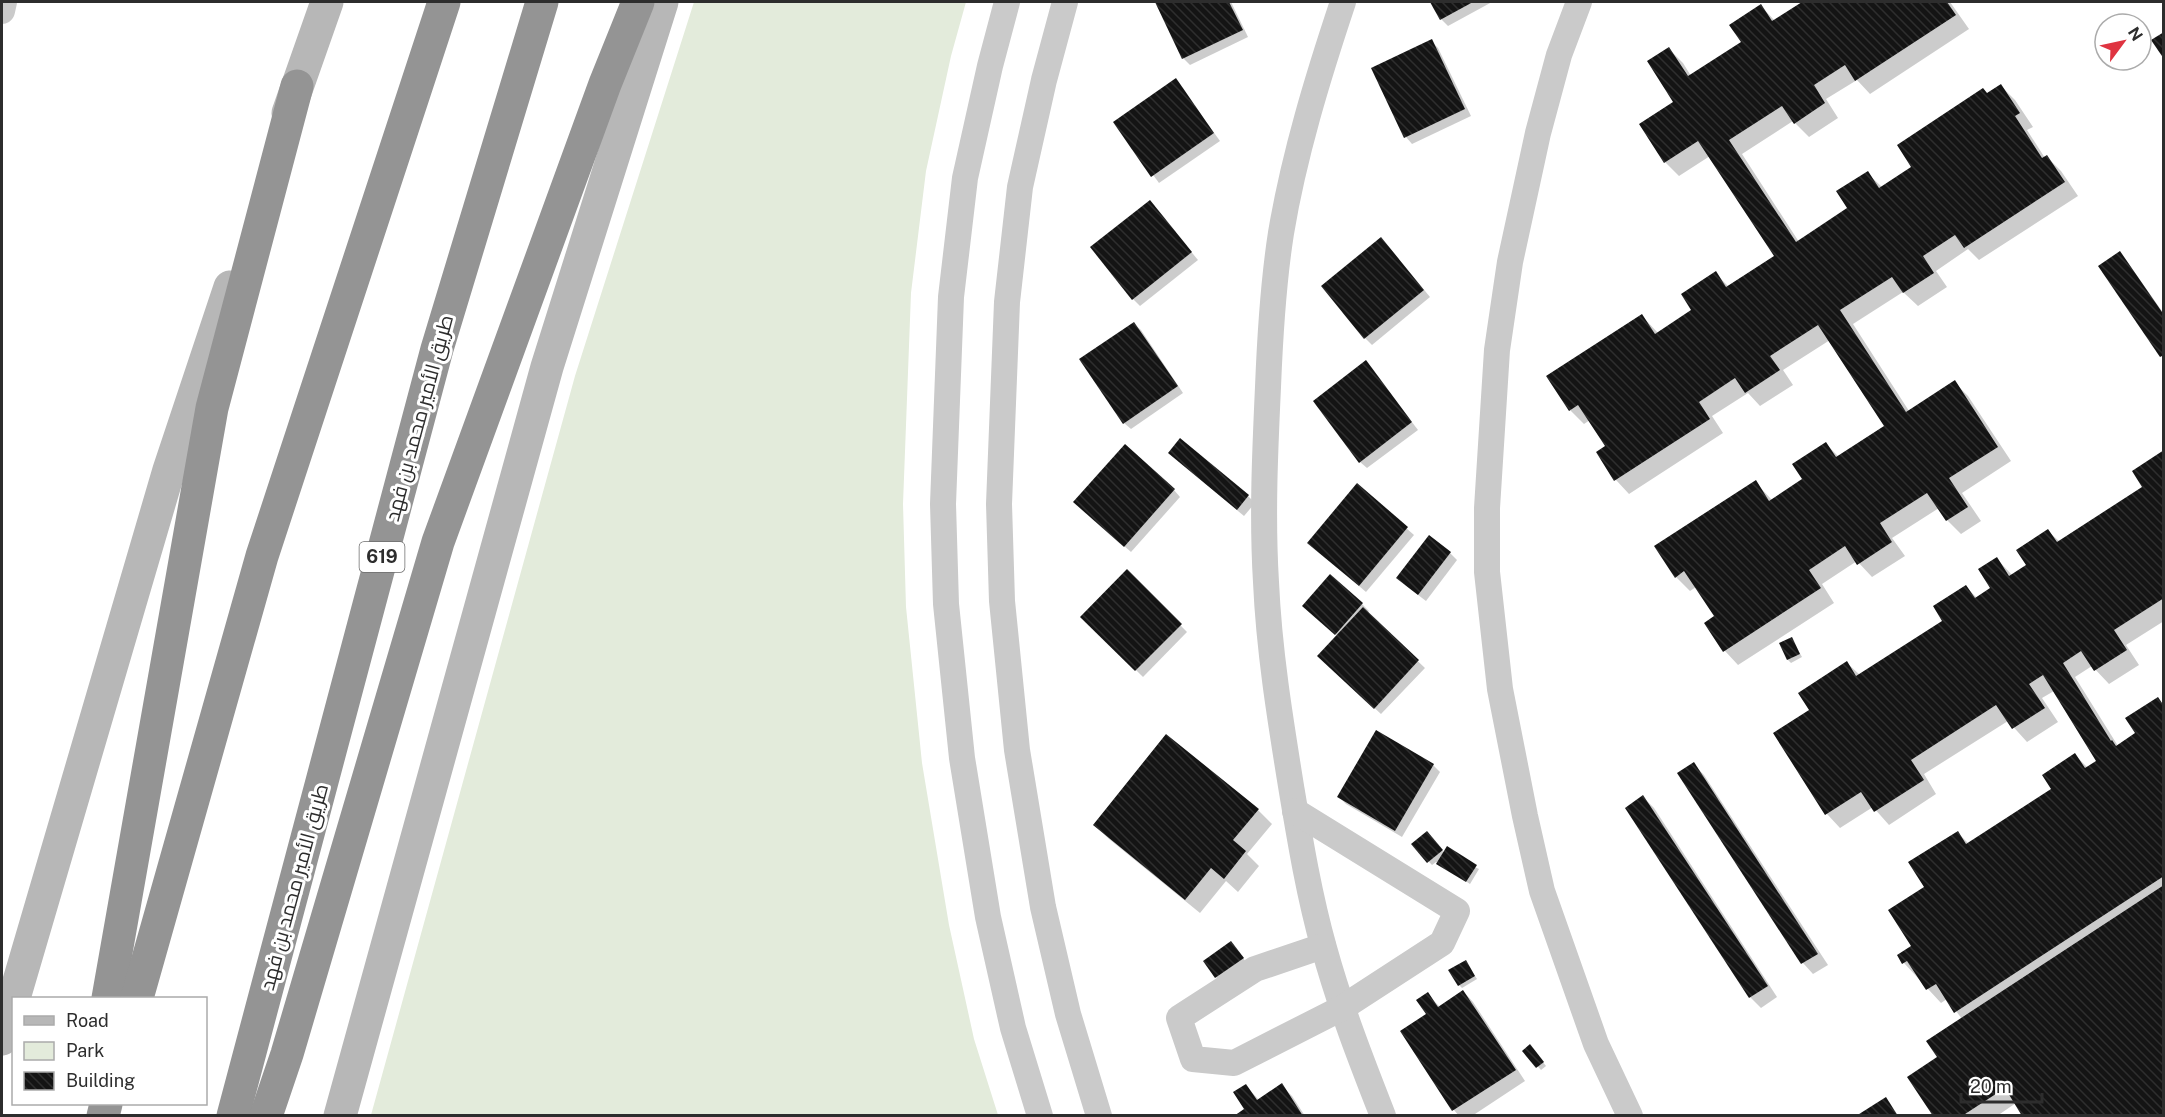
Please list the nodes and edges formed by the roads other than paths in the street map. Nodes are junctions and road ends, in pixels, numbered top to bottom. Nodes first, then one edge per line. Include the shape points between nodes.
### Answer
1 (4, 2) edge
2 (327, 2) edge
3 (444, 2) edge
4 (542, 2) edge
5 (638, 2) edge
6 (662, 2) edge
7 (1007, 2) edge
8 (1065, 2) edge
9 (1343, 2) edge
10 (1579, 2) edge
11 (2, 11) edge
12 (297, 86) junction
13 (1295, 811) junction
14 (1323, 946) junction
15 (14, 997) edge
16 (108, 997) edge
17 (138, 997) edge
18 (12, 1005) edge
19 (1342, 1008) junction
20 (2, 1039) edge
21 (233, 1116) edge
22 (266, 1116) edge
23 (340, 1116) edge
24 (1040, 1116) edge
25 (1099, 1116) edge
26 (1383, 1116) edge
27 (1630, 1116) edge

1 - 11 street
2 - 12 main road
3 - 17 highway via 262,555
4 - 21 highway, طريق الأمير محمد بن فهد / 619 via 437,349
5 - 22 highway via 438,542
6 - 23 main road via 547,367
7 - 24 street via 964,190 951,297 944,537 946,604 962,758 986,906 1013,1028
8 - 25 street via 1020,188 1007,302 999,525 1017,750 1043,907 1068,1014
9 - 13 street via 1323,62 1281,232 1271,325 1263,505 1266,584 1279,716
10 - 27 street via 1538,133 1509,273 1497,350 1487,572 1500,689 1542,891 1596,1044
12 - 15 main road via 169,470
12 - 16 highway via 212,408
13 - 14 street
13 - 19 street via 1456,911 1442,943
14 - 19 street
14 - 19 street via 1255,969 1179,1018 1193,1059 1234,1063
18 - 20 main road
19 - 26 street

